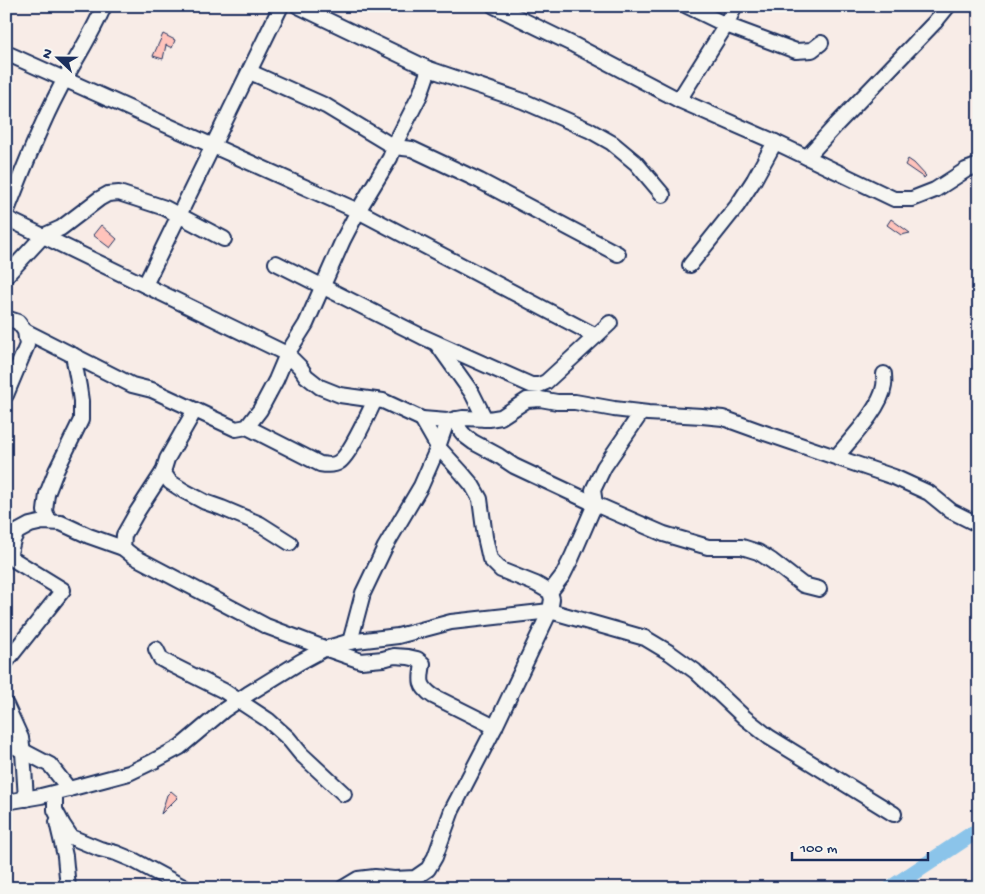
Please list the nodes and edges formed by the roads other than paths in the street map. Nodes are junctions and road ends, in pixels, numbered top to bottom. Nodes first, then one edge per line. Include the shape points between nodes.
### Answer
1 (104, 6) edge
2 (281, 6) edge
3 (298, 6) edge
4 (494, 6) edge
5 (687, 6) edge
6 (735, 6) edge
7 (948, 6) edge
8 (726, 25) junction
9 (821, 43) dead end
10 (6, 54) edge
11 (429, 69) junction
12 (250, 72) junction
13 (65, 80) junction
14 (680, 100) junction
15 (775, 142) junction
16 (214, 146) junction
17 (394, 147) junction
18 (807, 157) junction
19 (979, 165) edge
20 (663, 194) dead end
21 (358, 211) junction
22 (6, 213) edge
23 (180, 216) junction
24 (6, 218) edge
25 (43, 236) junction
26 (224, 240) dead end
27 (618, 254) dead end
28 (276, 263) dead end
29 (690, 265) dead end
30 (6, 276) edge
31 (146, 285) junction
32 (323, 286) junction
33 (6, 318) edge
34 (610, 323) dead end
35 (25, 331) junction
36 (596, 336) junction
37 (437, 343) junction
38 (287, 354) junction
39 (73, 355) junction
40 (884, 374) dead end
41 (539, 392) junction
42 (6, 394) edge
43 (375, 400) junction
44 (195, 410) junction
45 (641, 413) junction
46 (422, 419) junction
47 (485, 419) junction
48 (451, 420) junction
49 (247, 427) junction
50 (438, 447) junction
51 (836, 456) junction
52 (163, 472) junction
53 (594, 504) junction
54 (50, 522) junction
55 (979, 525) edge
56 (290, 543) dead end
57 (123, 548) junction
58 (8, 556) edge
59 (819, 589) dead end
60 (550, 592) junction
61 (550, 611) junction
62 (350, 642) junction
63 (327, 648) junction
64 (156, 650) dead end
65 (6, 662) edge
66 (238, 701) junction
67 (6, 705) edge
68 (495, 727) junction
69 (6, 742) edge
70 (23, 750) junction
71 (69, 789) junction
72 (55, 793) junction
73 (344, 794) dead end
74 (26, 799) junction
75 (6, 802) edge
76 (55, 810) junction
77 (894, 814) dead end
78 (68, 888) edge
79 (185, 888) edge
80 (343, 888) edge

1 - 13 street
2 - 12 street
3 - 11 street
4 - 14 street
5 - 8 street
6 - 8 street
7 - 18 street
8 - 9 street via 796,51 812,50
8 - 14 street
10 - 13 street
11 - 17 street
11 - 20 street via 523,101 589,130 612,143 636,163
12 - 16 street
12 - 17 street via 326,106
13 - 16 street
13 - 22 street via 41,124
14 - 15 street
15 - 18 street
15 - 29 street via 738,206
16 - 21 street
16 - 23 street
17 - 21 street
17 - 27 street via 421,152
18 - 19 street via 894,199 912,199
21 - 32 street
21 - 36 street
23 - 25 street via 119,193 108,194 61,228
23 - 26 street
23 - 31 street
24 - 25 street
25 - 30 street
25 - 31 street
28 - 32 street
31 - 38 street
32 - 37 street
32 - 38 street via 306,324
33 - 35 street via 18,322
34 - 36 street
35 - 39 street
35 - 42 street via 27,345
36 - 41 street
37 - 41 street via 531,385
37 - 47 street via 472,393
38 - 43 street via 320,387 340,395
38 - 49 street via 265,402
39 - 44 street
39 - 54 street via 81,420 47,494 45,511
40 - 51 street via 884,387 878,403
41 - 45 street via 557,402
41 - 47 street via 501,417
43 - 46 street
43 - 49 street via 347,454 338,463 330,465 320,464
44 - 49 street via 236,428
44 - 52 street
45 - 51 street via 723,418
45 - 53 street via 604,468 593,490
46 - 48 street
46 - 50 street
47 - 48 street
48 - 50 street
48 - 53 street via 473,442 514,466
50 - 60 street via 472,485 480,499 490,559 501,570
50 - 62 street via 421,486 372,572
51 - 55 street via 886,473 929,493 951,511
52 - 56 street via 170,482 184,491 260,524
52 - 57 street via 124,535
53 - 59 street via 672,537 708,547 742,547 758,552 803,586
53 - 60 street via 563,575
54 - 57 street via 61,523
54 - 58 street via 30,525 17,532
57 - 63 street via 132,556 266,626
58 - 65 street via 63,590
60 - 61 street
61 - 62 street via 451,622 398,636
61 - 68 street
61 - 77 street via 645,638 695,671 769,737
62 - 63 street
63 - 66 street
63 - 68 street via 361,661 394,656 417,659 423,664 421,683 425,690
64 - 66 street via 170,664
66 - 71 street via 180,747 154,761 129,773
66 - 73 street via 273,724
67 - 70 street
68 - 80 street via 452,810 428,869 415,878 358,879
69 - 70 street
70 - 71 street via 50,765
70 - 74 street
71 - 72 street
72 - 74 street
72 - 76 street
74 - 75 street
76 - 78 street
76 - 79 street via 71,837 134,860

